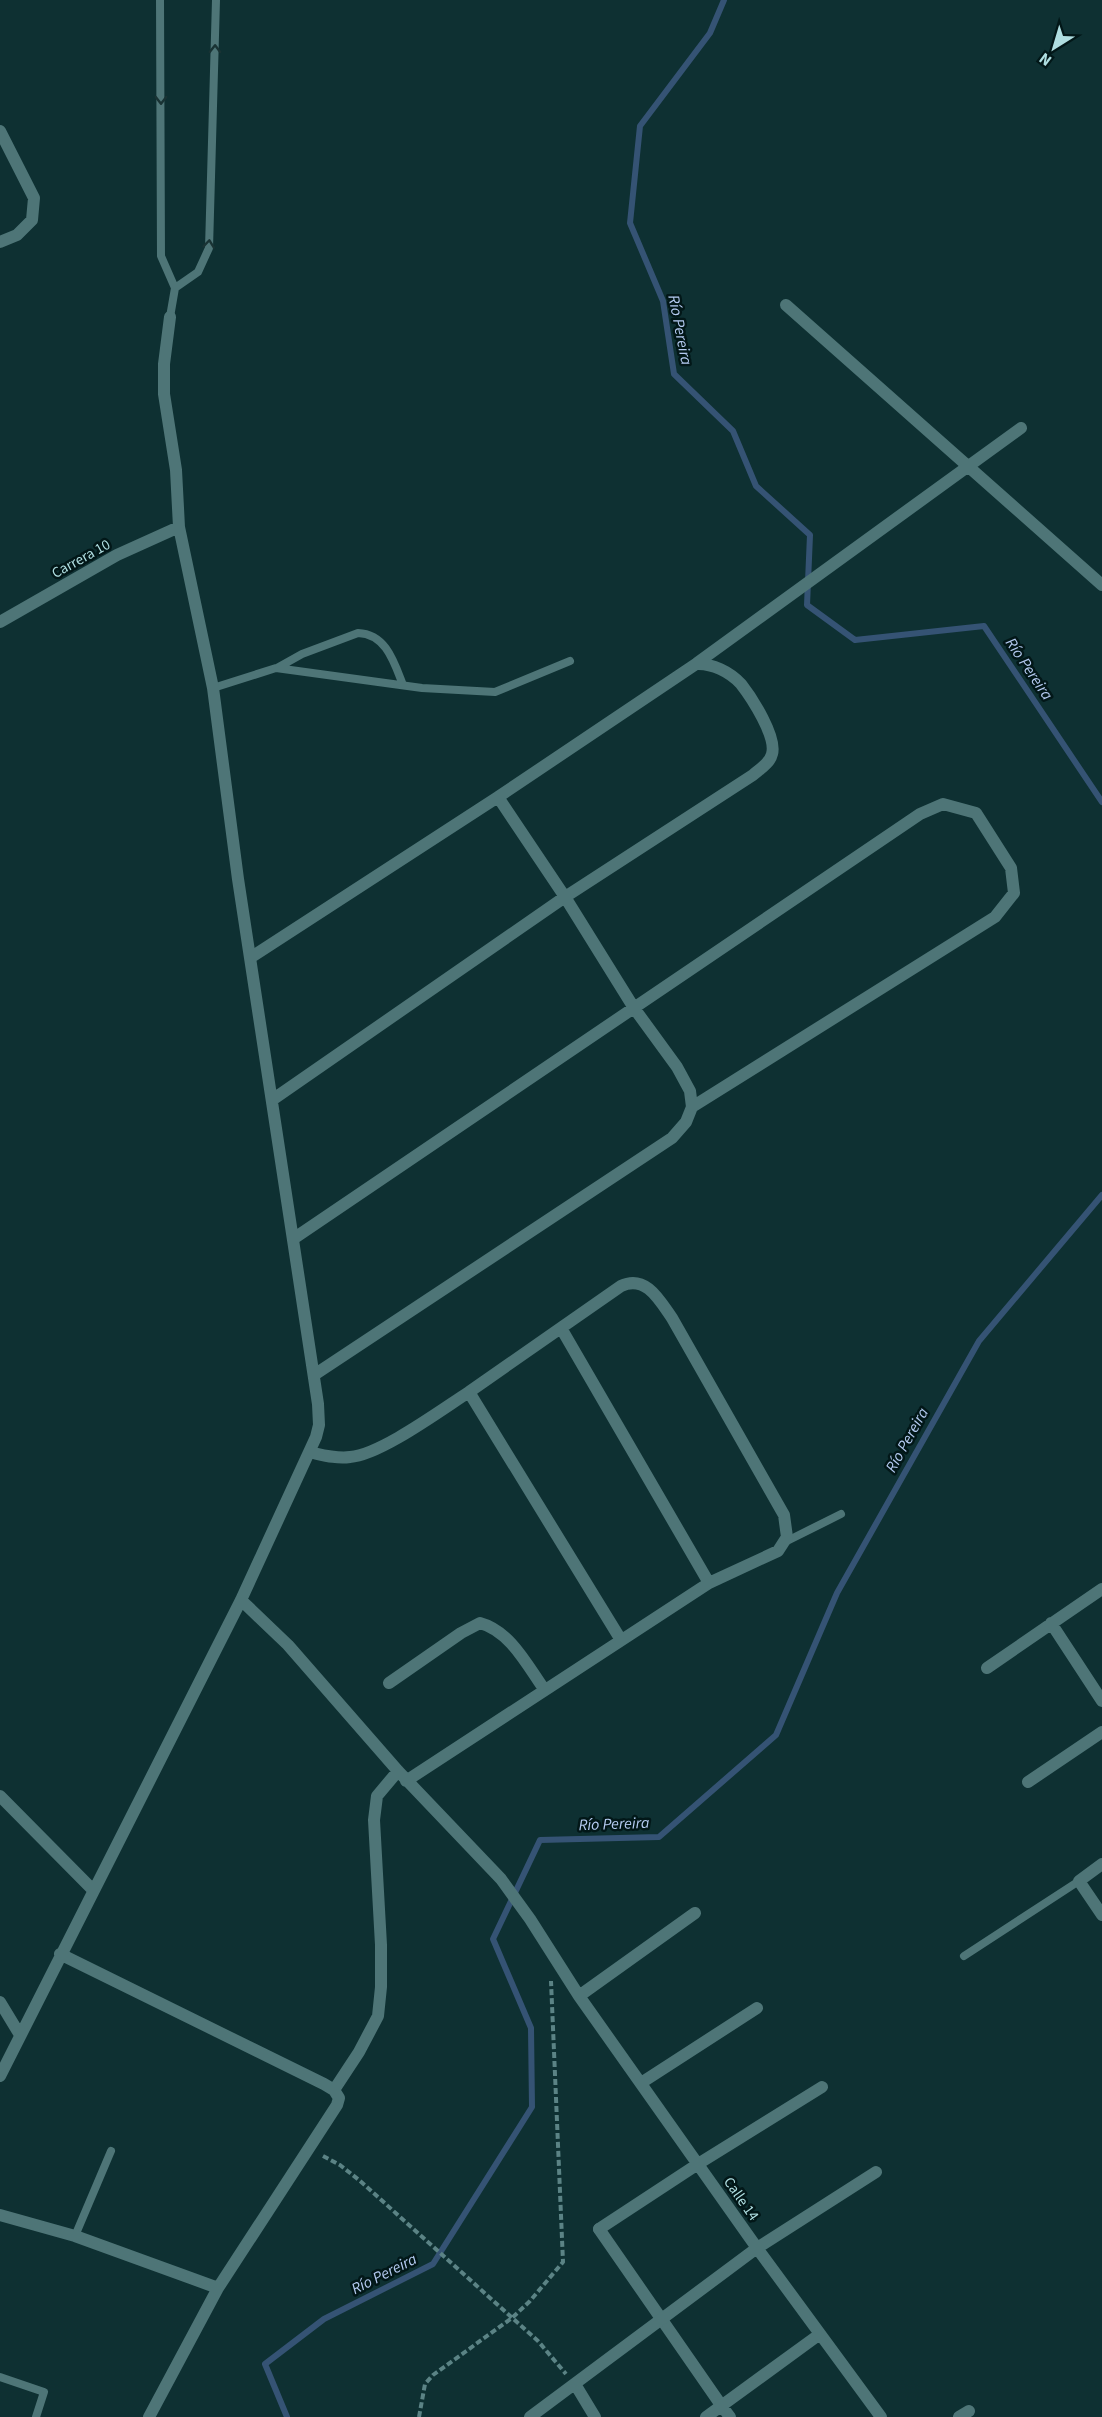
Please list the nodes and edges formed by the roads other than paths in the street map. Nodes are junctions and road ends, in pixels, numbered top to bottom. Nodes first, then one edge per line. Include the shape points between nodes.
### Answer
1 (160, 0) edge
2 (216, 0) edge
3 (0, 131) edge
4 (0, 242) edge
5 (175, 288) junction
6 (786, 304) dead end
7 (170, 317) joint
8 (1021, 428) dead end
9 (969, 466) junction
10 (179, 527) junction
11 (1102, 585) edge
12 (0, 622) edge
13 (570, 661) dead end
14 (696, 664) junction
15 (276, 668) junction
16 (403, 685) junction
17 (213, 688) junction
18 (498, 797) junction
19 (565, 897) junction
20 (250, 958) junction
21 (634, 1008) junction
22 (272, 1100) junction
23 (692, 1107) junction
24 (293, 1239) junction
25 (561, 1328) junction
26 (314, 1375) junction
27 (469, 1392) junction
28 (309, 1452) junction
29 (841, 1514) dead end
30 (785, 1542) junction
31 (708, 1583) junction
32 (1102, 1589) edge
33 (241, 1600) junction
34 (1051, 1623) junction
35 (621, 1640) junction
36 (987, 1668) dead end
37 (389, 1683) dead end
38 (544, 1689) junction
39 (1102, 1701) edge
40 (1102, 1732) edge
41 (402, 1776) junction
42 (1028, 1782) dead end
43 (0, 1796) edge
44 (1102, 1864) edge
45 (1079, 1881) junction
46 (93, 1890) junction
47 (695, 1913) dead end
48 (1102, 1915) edge
49 (60, 1954) junction
50 (964, 1956) dead end
51 (579, 1996) junction
52 (0, 2002) edge
53 (757, 2008) dead end
54 (20, 2035) junction
55 (0, 2076) edge
56 (640, 2083) junction
57 (822, 2087) dead end
58 (334, 2090) junction
59 (111, 2151) dead end
60 (698, 2164) junction
61 (876, 2172) dead end
62 (0, 2215) edge
63 (75, 2236) junction
64 (757, 2248) junction
65 (218, 2288) junction
66 (662, 2319) junction
67 (820, 2334) junction
68 (0, 2377) edge
69 (575, 2384) junction
70 (721, 2405) junction
71 (36, 2417) edge
72 (149, 2417) edge
73 (530, 2417) edge
74 (595, 2417) edge
75 (706, 2417) edge
76 (730, 2417) edge
77 (881, 2417) edge

1 -> 5 lane via 161,256
5 -> 2 lane via 198,272 209,248
3 - 4 street via 34,198 32,220 17,235
5 - 7 lane
6 - 9 street
7 - 10 street via 164,394 175,458
8 - 9 street
9 - 11 street
9 - 14 street
10 - 12 street, Carrera 10 via 117,555
10 - 17 street
13 - 16 lane via 495,692
14 - 18 street
14 - 19 street via 708,663 740,683 773,742 769,761
15 - 16 lane
15 - 16 lane via 302,654 366,633 384,644
15 - 17 lane
17 - 20 street
18 - 19 street
18 - 20 street
19 - 21 street
19 - 22 street
20 - 22 street
21 - 23 street via 677,1067 690,1091
21 - 23 street via 920,814 943,804 976,813 1011,868 1014,893 995,917
21 - 24 street
22 - 24 street
23 - 26 street via 686,1122 672,1138
24 - 26 street
25 - 27 street
25 - 30 street via 627,1283 639,1283 652,1291 672,1318 784,1515 788,1531
25 - 31 street
26 - 28 street via 319,1425
27 - 28 street via 375,1451 351,1457
27 - 35 street
28 - 33 street
29 - 30 lane
30 - 31 street via 778,1551
31 - 35 street
32 - 34 street
33 - 41 street, Calle 14 via 288,1645
33 - 46 street
34 - 36 street
34 - 39 street
35 - 38 street
37 - 38 street via 480,1623 510,1641
38 - 41 street via 431,1766
40 - 42 street
41 - 51 street, Calle 14 via 501,1879
41 - 58 street via 377,1796 374,1820 381,1945 378,2016
43 - 46 street
44 - 45 street
45 - 48 street
45 - 50 lane
46 - 49 street
47 - 51 street
49 - 54 street
49 - 58 street
51 - 56 street, Calle 14
52 - 54 street
53 - 56 street
54 - 55 street
56 - 60 street, Calle 14
57 - 60 street
58 - 65 street via 339,2098 337,2105
59 - 63 lane
60 - 64 street, Calle 14
60 - 66 street via 599,2229
61 - 64 street
62 - 63 street
63 - 65 street
64 - 66 street
64 - 67 street, Calle 14
65 - 72 street
66 - 69 street
66 - 70 street
67 - 70 street
67 - 77 street, Calle 14
68 - 71 lane via 44,2392
69 - 73 street
69 - 74 street
70 - 75 street
70 - 76 street

